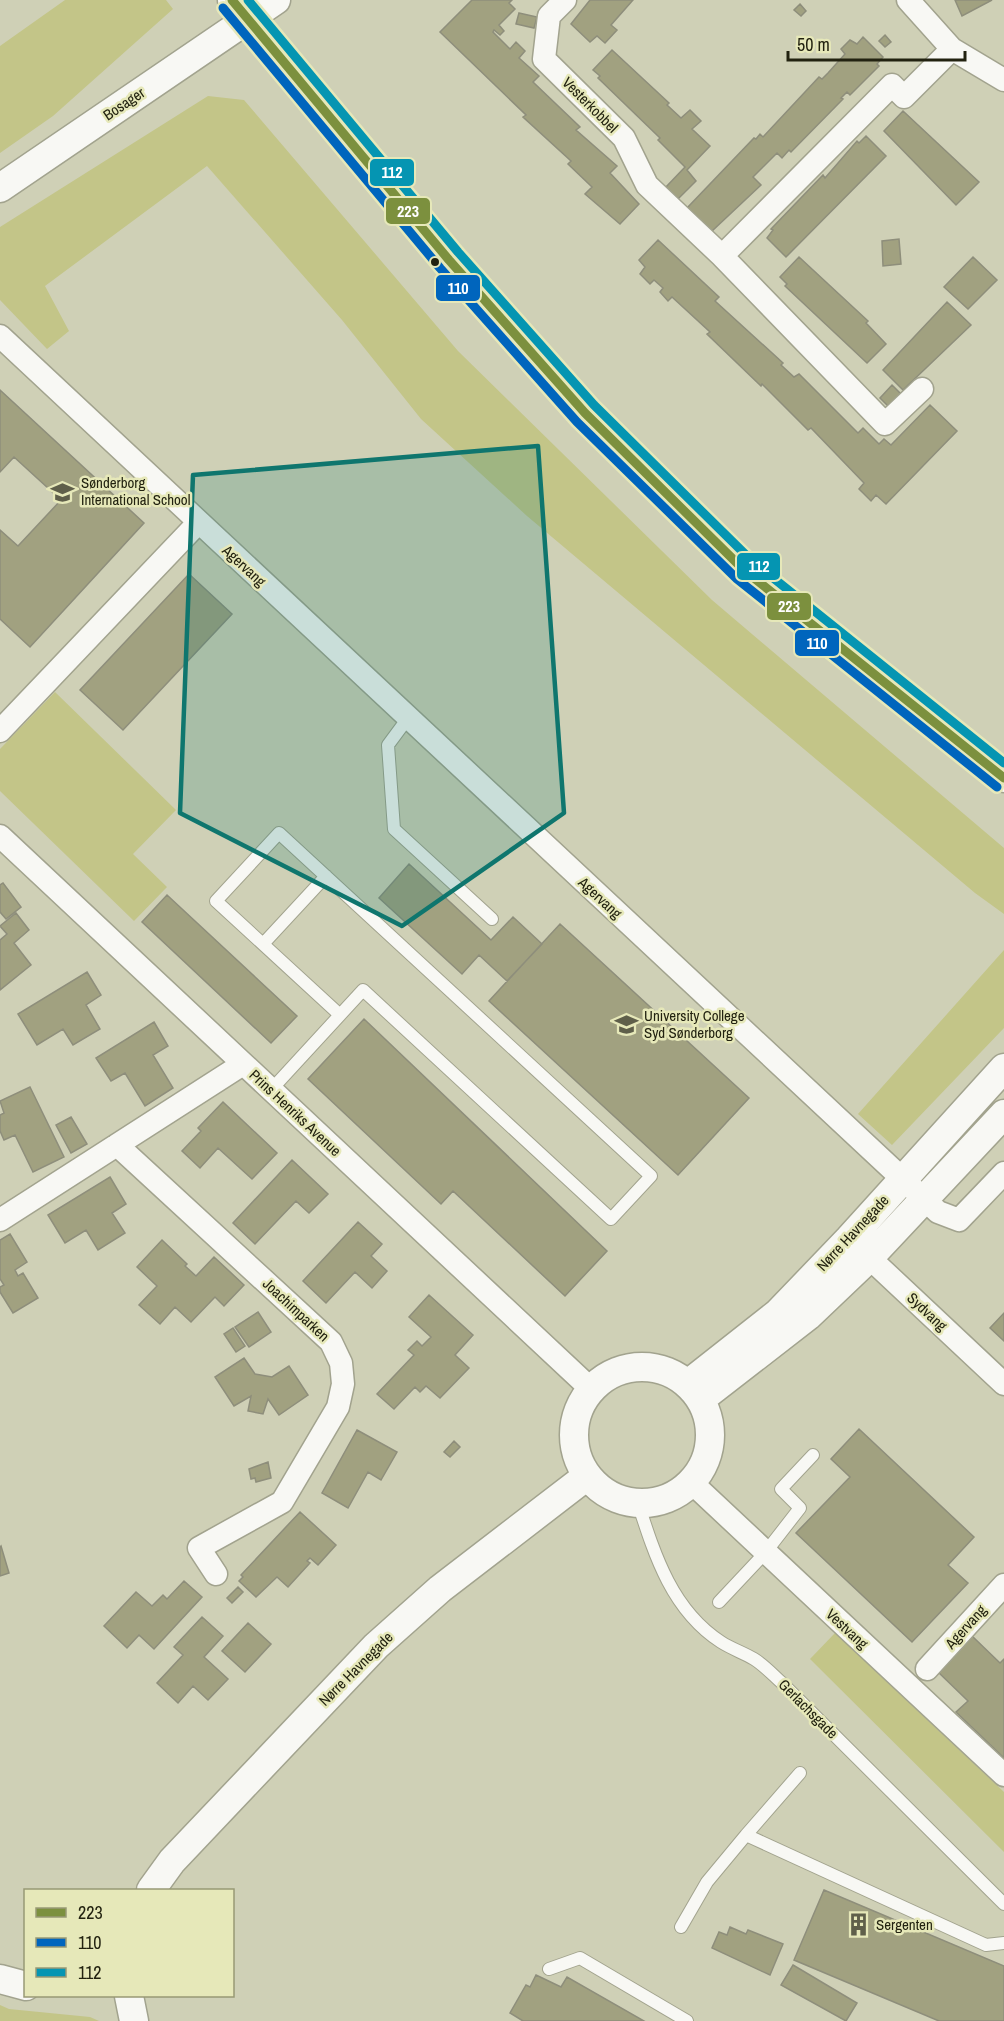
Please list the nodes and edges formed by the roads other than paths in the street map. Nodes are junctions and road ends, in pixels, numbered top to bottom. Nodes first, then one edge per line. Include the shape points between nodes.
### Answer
1 (276, 0) edge
2 (565, 0) edge
3 (908, 0) edge
4 (239, 10) edge
5 (952, 49) junction
6 (1004, 80) edge
7 (0, 188) edge
8 (722, 256) junction
9 (0, 336) edge
10 (922, 389) dead end
11 (198, 523) junction
12 (408, 718) junction
13 (0, 731) edge
14 (1004, 778) edge
15 (0, 836) edge
16 (326, 876) junction
17 (492, 919) dead end
18 (263, 944) junction
19 (340, 1015) junction
20 (243, 1064) junction
21 (1004, 1068) edge
22 (271, 1090) junction
23 (1004, 1114) edge
24 (117, 1145) junction
25 (1004, 1173) edge
26 (902, 1181) junction
27 (926, 1200) junction
28 (0, 1220) edge
29 (859, 1249) junction
30 (1004, 1384) edge
31 (591, 1389) junction
32 (694, 1392) junction
33 (813, 1455) dead end
34 (587, 1476) junction
35 (691, 1482) junction
36 (638, 1503) junction
37 (765, 1553) junction
38 (216, 1574) dead end
39 (1004, 1585) edge
40 (719, 1602) dead end
41 (927, 1669) dead end
42 (800, 1773) dead end
43 (1004, 1775) edge
44 (746, 1835) junction
45 (152, 1889) edge
46 (1004, 1904) edge
47 (681, 1927) dead end
48 (1004, 1943) edge
49 (549, 1969) dead end
50 (0, 1978) edge
51 (24, 1985) edge
52 (129, 1997) edge
53 (134, 2021) edge
54 (687, 2021) edge

1 - 4 street, Bosager
2 - 8 street, Vesterkobbel via 549,16 544,59 624,138 647,185
3 - 5 street
4 - 7 street, Bosager
4 - 14 street via 585,413 744,570
5 - 6 street
5 - 8 street via 904,97 892,85
8 - 10 street, Vesterkobbel via 885,424
9 - 11 street, Agervang
11 - 12 street, Agervang
11 - 13 street
12 - 17 lane via 388,744 394,829
12 - 26 street, Agervang
15 - 20 street, Prins Henriks Avenue
16 - 18 lane
16 - 18 lane via 279,833 216,901
16 - 19 lane via 651,1176 611,1219 363,990
18 - 19 lane
19 - 22 lane
20 - 22 street, Prins Henriks Avenue
20 - 24 street
21 - 26 street, Nørre Havnegade
22 - 31 street, Prins Henriks Avenue
23 - 27 street, Nørre Havnegade
24 - 28 street
24 - 38 street, Joachimparken via 331,1342 341,1363 343,1383 338,1407 282,1502 199,1548
25 - 27 street, Agervang via 959,1220 938,1212
26 - 27 street, Agervang
26 - 29 street, Nørre Havnegade
27 - 29 street, Nørre Havnegade
29 - 30 street, Sydvang
29 - 32 street, Nørre Havnegade via 778,1313
31 - 32 street via 628,1368 649,1367 670,1372
31 - 34 street via 578,1409 574,1432 576,1455
32 - 35 street via 709,1420 710,1443 704,1464
33 - 37 lane via 781,1490 800,1508
34 - 36 street via 619,1500
34 - 45 street, Nørre Havnegade via 440,1589 376,1646 172,1861
35 - 36 street via 676,1495
35 - 37 street, Vestvang
36 - 46 lane, Gerlachsgade via 658,1564 676,1598 694,1620 721,1642 756,1660 782,1683
37 - 40 lane
37 - 43 street, Vestvang
39 - 41 street, Agervang
42 - 44 lane
44 - 47 lane via 707,1882
44 - 48 lane via 986,1945
49 - 54 lane via 580,1958
50 - 51 street
52 - 53 street

